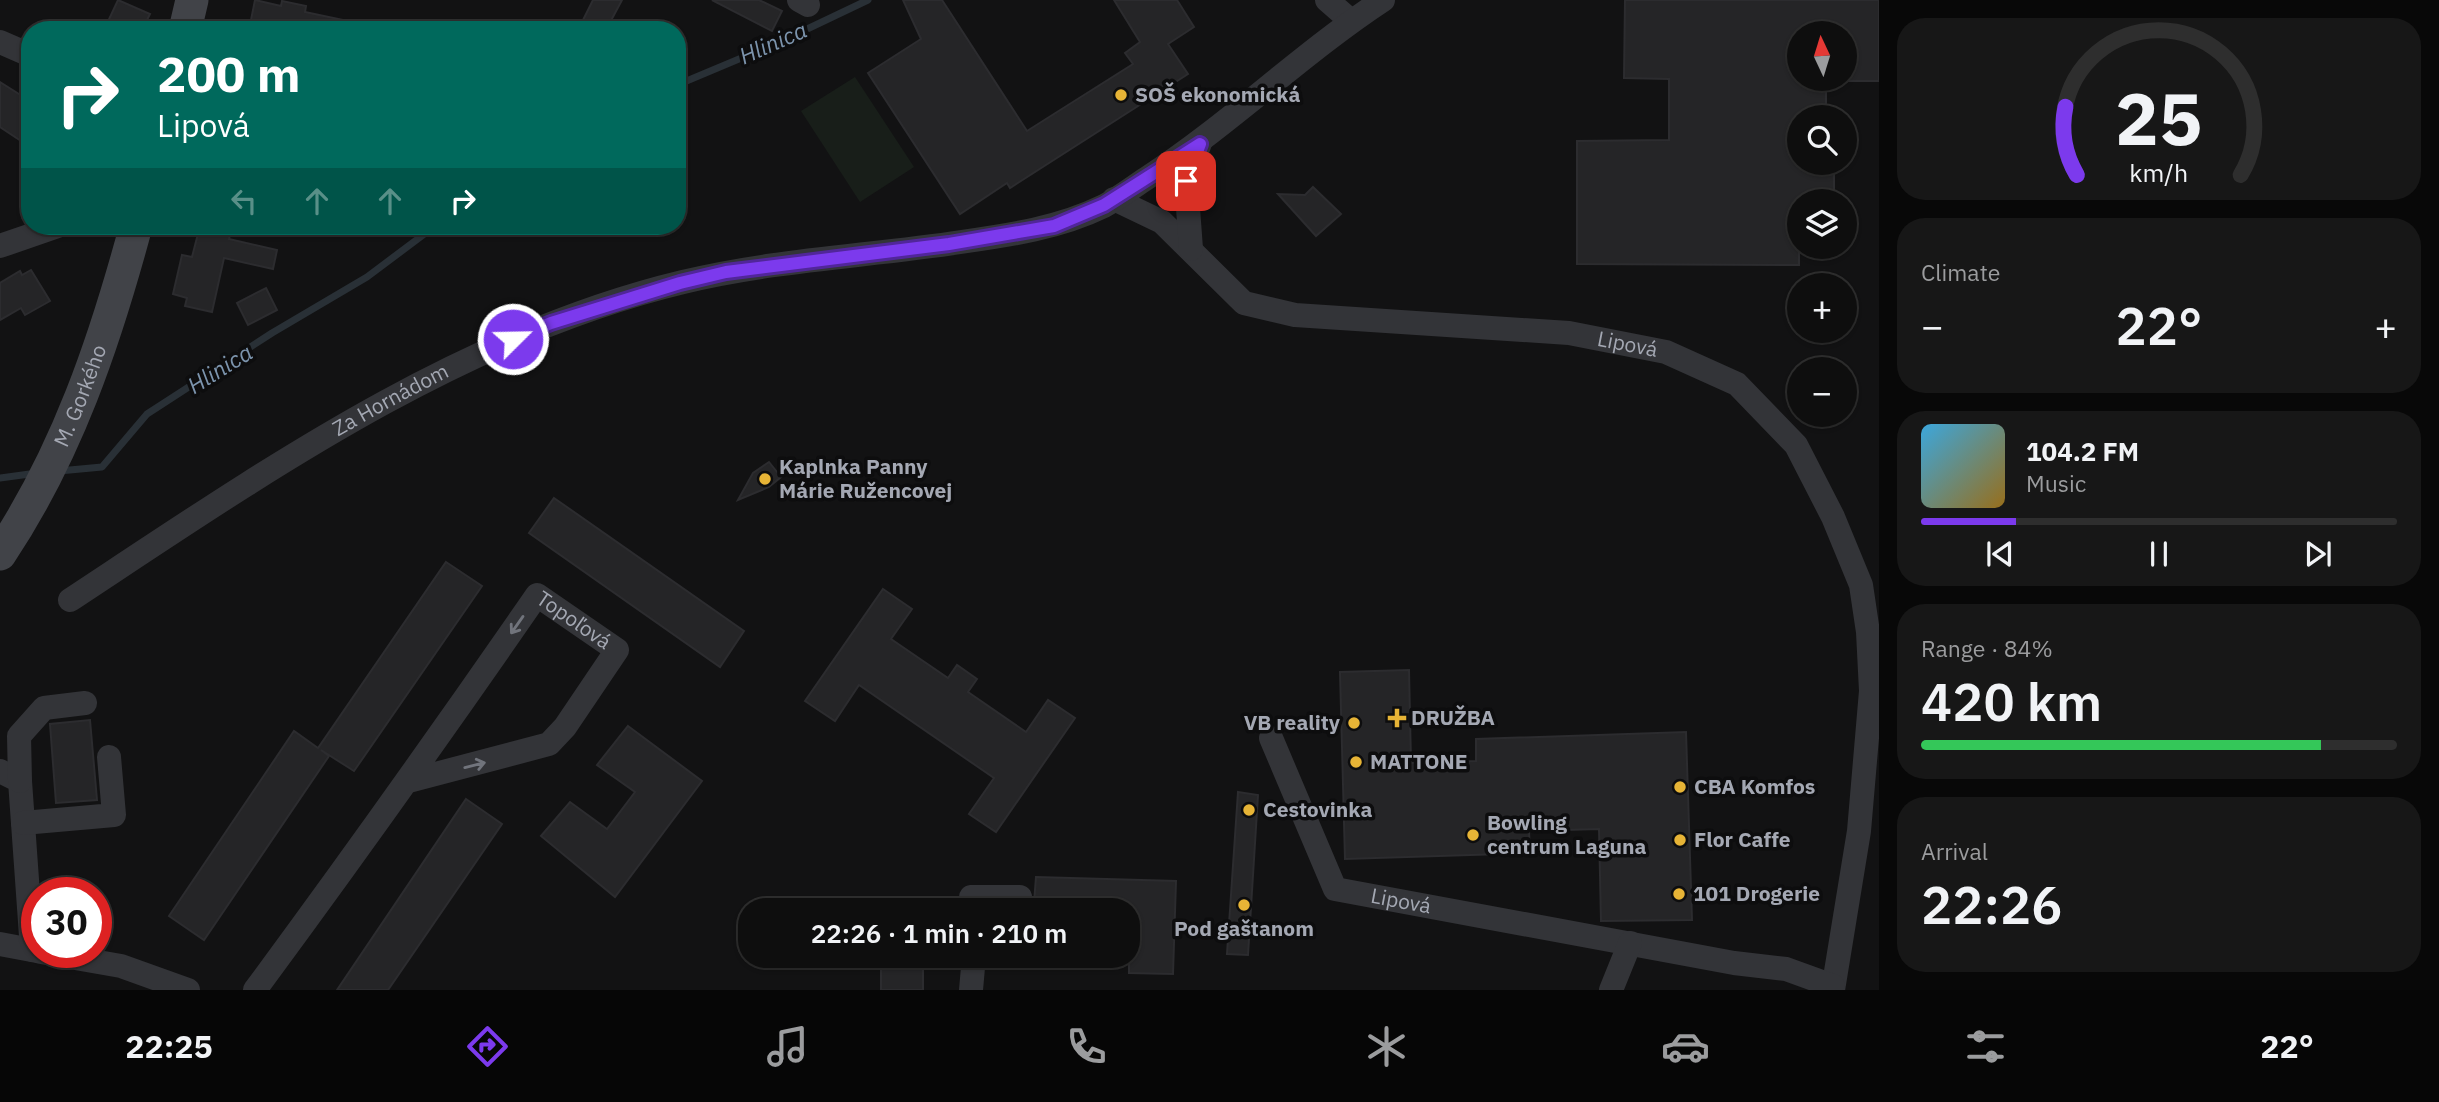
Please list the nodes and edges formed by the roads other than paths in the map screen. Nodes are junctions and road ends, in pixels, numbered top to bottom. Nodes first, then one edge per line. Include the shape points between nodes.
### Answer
1 (192, 0) edge
2 (1327, 0) edge
3 (1383, 0) edge
4 (187, 21) edge
5 (1351, 21) junction
6 (0, 42) edge
7 (21, 51) edge
8 (1200, 144) junction
9 (1114, 200) junction
10 (32, 235) edge
11 (134, 235) edge
12 (0, 246) edge
13 (1191, 249) junction
14 (5, 547) edge
15 (70, 600) dead end
16 (1875, 690) edge
17 (85, 703) dead end
18 (1271, 738) dead end
19 (108, 757) dead end
20 (10, 776) edge
21 (409, 781) junction
22 (23, 823) junction
23 (28, 877) edge
24 (1020, 897) dead end
25 (971, 898) edge
26 (1630, 943) junction
27 (0, 944) edge
28 (21, 948) edge
29 (112, 965) edge
30 (973, 968) edge
31 (1833, 988) edge
32 (188, 990) edge
33 (255, 990) edge
34 (971, 990) edge
35 (1611, 990) edge

1 - 4 main road
2 - 5 street
3 - 5 street, Za Hornádom
5 - 8 street, Za Hornádom
6 - 7 street
8 - 9 street, Za Hornádom
8 - 13 street via 1186,181
9 - 13 street, Lipová via 1162,222
9 - 15 street, Za Hornádom via 1054,226 726,272 551,323 436,376 336,430 223,498
10 - 12 street
11 - 14 main road, M. Gorkého via 82,399
13 - 16 street, Lipová via 1244,303 1295,315 1569,333 1666,352 1737,384 1796,444 1833,517 1861,585
16 - 31 street, Lipová via 1856,852
17 - 20 street via 44,708 19,736
18 - 26 street, Lipová via 1335,889
19 - 22 street via 114,816
20 - 22 street
21 -> 21 street, Topoľová via 549,744 617,650 537,595
21 - 33 street, Topoľová
22 - 23 street
24 - 25 street
26 - 31 street, Lipová via 1786,969
26 - 35 street
27 - 28 street
29 - 32 street
30 - 34 street

